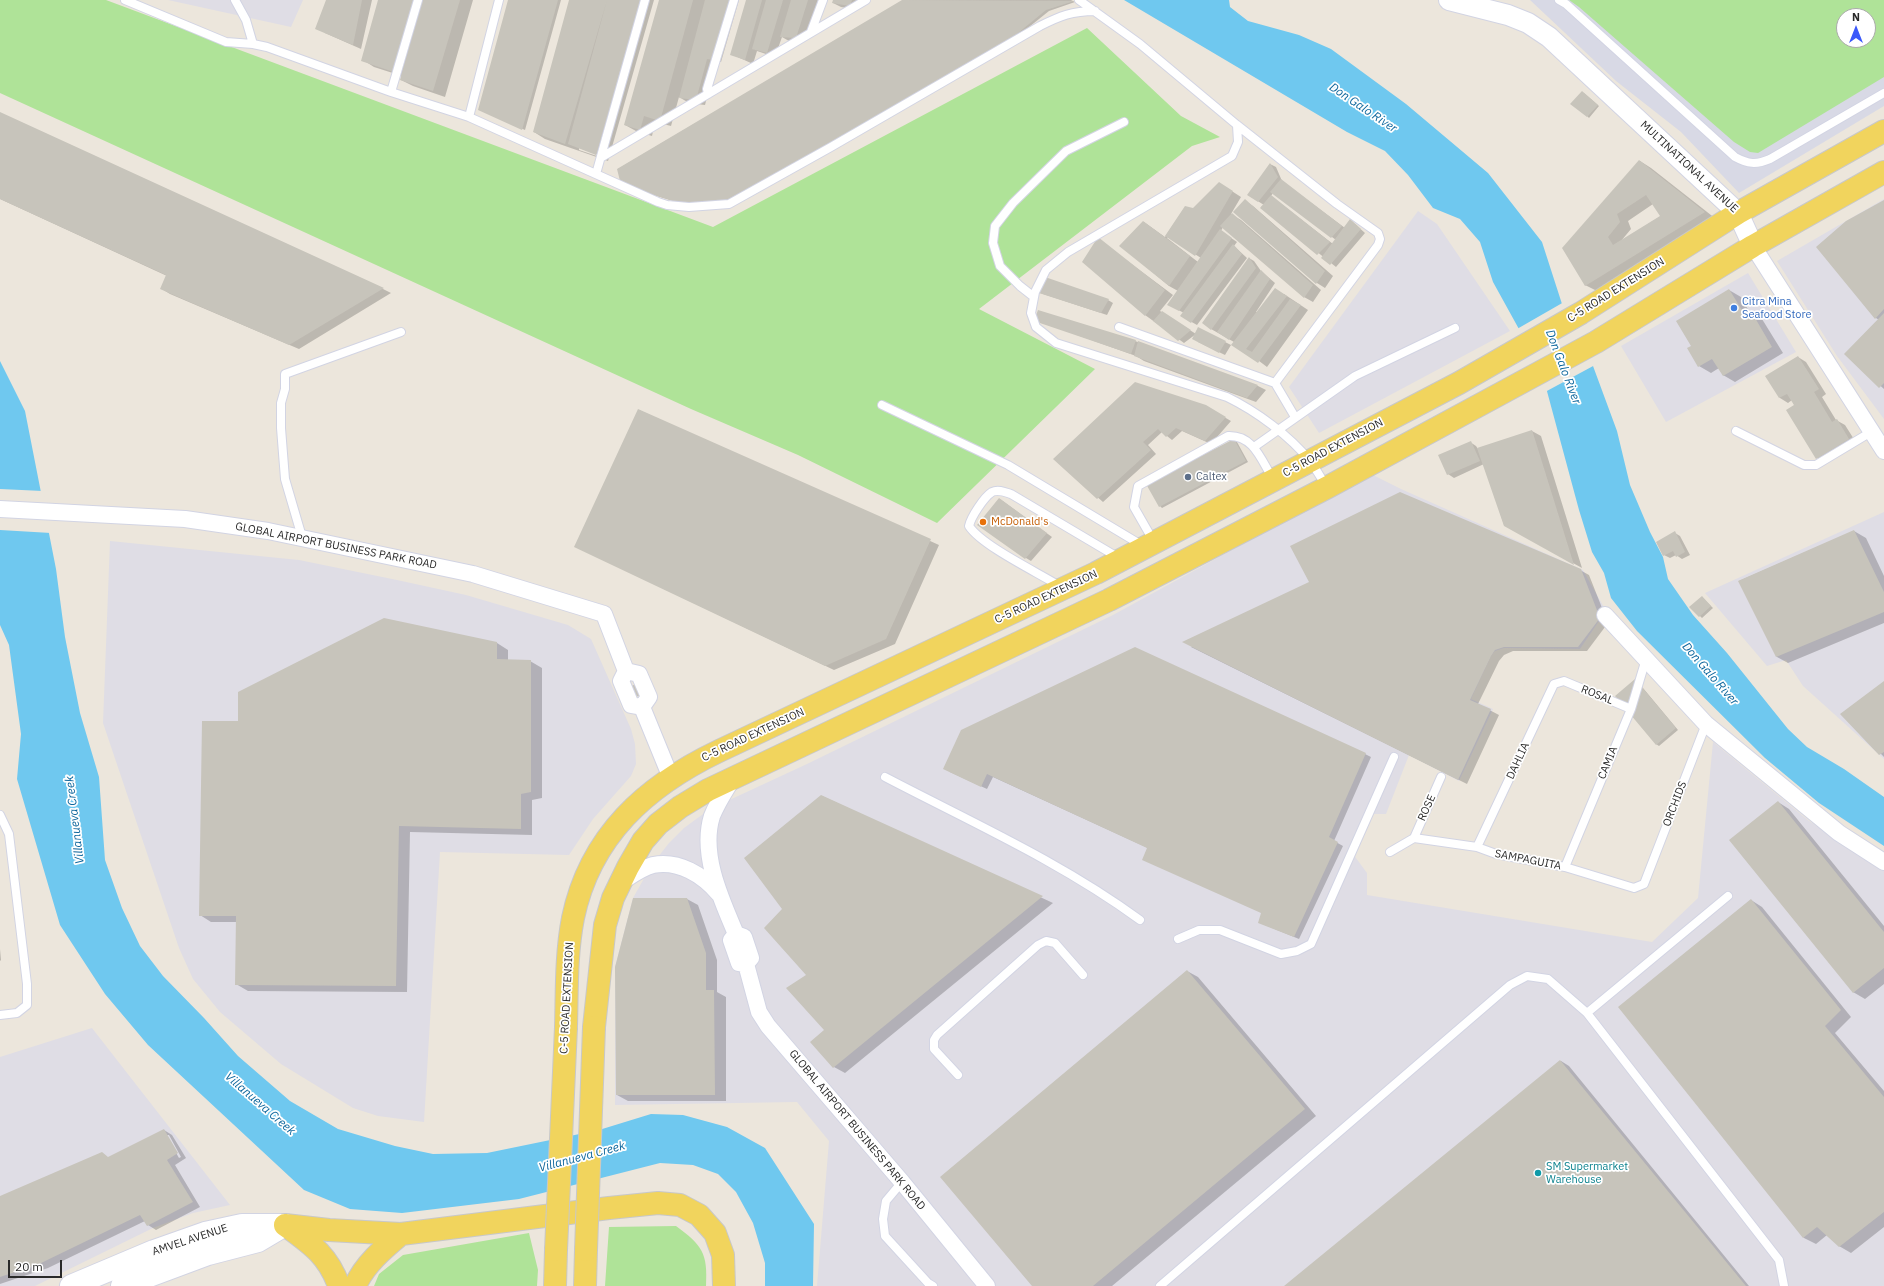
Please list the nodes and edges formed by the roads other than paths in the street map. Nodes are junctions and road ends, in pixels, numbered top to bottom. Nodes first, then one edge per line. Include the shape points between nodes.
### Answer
1 (125, 0) edge
2 (235, 0) edge
3 (418, 0) edge
4 (499, 0) edge
5 (645, 0) edge
6 (734, 0) edge
7 (823, 0) edge
8 (866, 0) edge
9 (1079, 0) edge
10 (1449, 0) edge
11 (1559, 0) edge
12 (1095, 11) junction
13 (811, 32) junction
14 (253, 44) junction
15 (391, 92) junction
16 (1884, 93) edge
17 (708, 94) junction
18 (469, 117) junction
19 (1124, 122) dead end
20 (1237, 125) junction
21 (1884, 131) edge
22 (602, 157) junction
23 (1884, 172) edge
24 (596, 174) junction
25 (1738, 213) junction
26 (1753, 246) junction
27 (1034, 297) junction
28 (1119, 328) dead end
29 (1455, 328) dead end
30 (400, 332) dead end
31 (1275, 383) junction
32 (882, 406) dead end
33 (1295, 417) junction
34 (1278, 430) junction
35 (1736, 431) dead end
36 (1871, 432) junction
37 (1254, 447) junction
38 (1884, 451) edge
39 (1309, 460) junction
40 (1273, 479) junction
41 (1328, 487) junction
42 (0, 509) edge
43 (302, 537) junction
44 (1150, 545) junction
45 (1121, 560) junction
46 (1096, 573) junction
47 (1064, 588) junction
48 (1109, 600) junction
49 (1604, 615) dead end
50 (1646, 658) junction
51 (1564, 681) joint
52 (1631, 709) junction
53 (1706, 724) junction
54 (1394, 757) dead end
55 (885, 777) dead end
56 (1441, 777) dead end
57 (671, 778) junction
58 (733, 778) junction
59 (0, 815) edge
60 (1414, 838) junction
61 (1478, 847) junction
62 (1390, 852) dead end
63 (1884, 862) edge
64 (1565, 867) junction
65 (620, 883) junction
66 (1644, 884) joint
67 (720, 895) junction
68 (1728, 896) dead end
69 (1140, 920) dead end
70 (1178, 939) dead end
71 (1083, 975) dead end
72 (1586, 1013) junction
73 (0, 1015) edge
74 (958, 1075) dead end
75 (902, 1182) junction
76 (284, 1225) junction
77 (401, 1234) junction
78 (133, 1284) edge
79 (71, 1286) edge
80 (339, 1286) edge
81 (355, 1286) edge
82 (555, 1286) edge
83 (585, 1286) edge
84 (724, 1286) edge
85 (933, 1286) edge
86 (987, 1286) edge
87 (1160, 1286) edge
88 (1784, 1286) edge

1 - 14 lane via 226,42
2 - 14 lane via 246,20
3 - 15 lane
4 - 18 lane
5 - 22 lane
6 - 17 lane via 707,89
7 - 13 lane
8 - 13 lane
9 - 12 lane
10 - 25 street, MULTINATIONAL AVENUE via 1508,15 1528,23 1549,37
11 - 16 lane via 1735,158 1744,162 1760,163 1770,159
12 - 20 lane via 1140,44
12 - 24 lane via 1076,11 1040,26 729,204 688,207 666,205
13 - 17 lane
14 - 15 lane
15 - 18 lane
17 - 22 lane
18 - 24 lane
19 - 27 lane via 1066,151 1013,203 995,226 993,243 1000,266
20 - 27 lane via 1238,142 1232,156 1068,252 1046,270
20 - 31 lane via 1378,233 1380,239
21 - 25 main road, C-5 ROAD EXTENSION
22 - 24 lane
23 - 26 main road
25 - 26 street, MULTINATIONAL AVENUE
25 - 39 main road, C-5 ROAD EXTENSION via 1581,313 1459,383
26 - 36 street, MULTINATIONAL AVENUE
26 - 41 main road via 1596,342
27 - 34 lane via 1030,313 1036,327 1056,343 1228,397 1247,407
28 - 31 lane
29 - 33 lane via 1355,376
30 - 43 lane via 285,374 281,428 285,479
31 - 33 lane
32 - 44 lane via 1008,465
33 - 34 lane
34 - 37 lane
34 - 39 lane
35 - 36 lane via 1810,466 1816,465
36 - 38 street, MULTINATIONAL AVENUE
37 - 40 lane
37 - 44 lane via 1244,438 1228,436 1138,486 1134,507
39 - 40 main road, C-5 ROAD EXTENSION
39 - 41 lane
40 - 44 main road, C-5 ROAD EXTENSION
41 - 48 main road
42 - 43 street, GLOBAL AIRPORT BUSINESS PARK ROAD via 185,519
43 - 57 street, GLOBAL AIRPORT BUSINESS PARK ROAD via 473,574 604,614 626,671 639,674 649,697 642,707
44 - 45 main road, C-5 ROAD EXTENSION
45 - 46 main road, C-5 ROAD EXTENSION
45 - 47 lane via 1011,494 1000,490 992,492 971,518 969,526 974,534
46 - 47 main road, C-5 ROAD EXTENSION
46 - 48 main road
47 - 57 main road, C-5 ROAD EXTENSION via 719,751
48 - 58 main road
49 - 50 street
50 - 52 lane, CAMIA
50 - 53 street
51 - 52 lane, ROSAL
51 - 61 lane, DAHLIA via 1554,684
52 - 64 lane, CAMIA
53 - 63 street via 1839,833
53 - 66 lane, ORCHIDS
54 - 70 lane via 1311,944 1297,952 1281,954 1220,930 1199,930
55 - 69 lane via 1065,871 1105,894
56 - 60 lane, ROSE
57 - 82 main road, C-5 ROAD EXTENSION, bridge via 639,802 620,823 599,853 583,886 573,918 569,950
58 - 65 main road via 686,803 658,824 643,841
58 - 67 street, GLOBAL AIRPORT BUSINESS PARK ROAD via 718,804 709,829 712,864
59 - 73 lane via 9,834 27,984 27,1005 17,1013
60 - 61 lane, SAMPAGUITA
60 - 62 lane
61 - 64 lane, SAMPAGUITA via 1496,854
64 - 66 lane, SAMPAGUITA via 1634,888
65 - 67 street, GLOBAL AIRPORT BUSINESS PARK ROAD via 642,869 654,865 668,865 682,867 697,874
65 - 83 main road, bridge via 605,925 594,1027
67 - 75 street, GLOBAL AIRPORT BUSINESS PARK ROAD via 736,934 731,940 733,948 739,963 746,964 759,1012 768,1026
68 - 72 lane
71 - 74 lane via 1055,942 1046,941 1038,945 937,1034 934,1048
72 - 87 lane via 1548,979 1527,976 1510,985
72 - 88 lane via 1779,1260
75 - 85 lane via 886,1201 883,1218 885,1236
75 - 86 street, GLOBAL AIRPORT BUSINESS PARK ROAD
76 - 77 main road
76 - 78 main road, AMVEL AVENUE via 258,1241 208,1254
76 - 79 main road, AMVEL AVENUE via 242,1225 205,1233
76 - 80 main road via 318,1250 330,1264
77 - 81 main road via 368,1265
77 - 84 main road via 624,1206 658,1203 680,1205 699,1215 715,1233 723,1254

